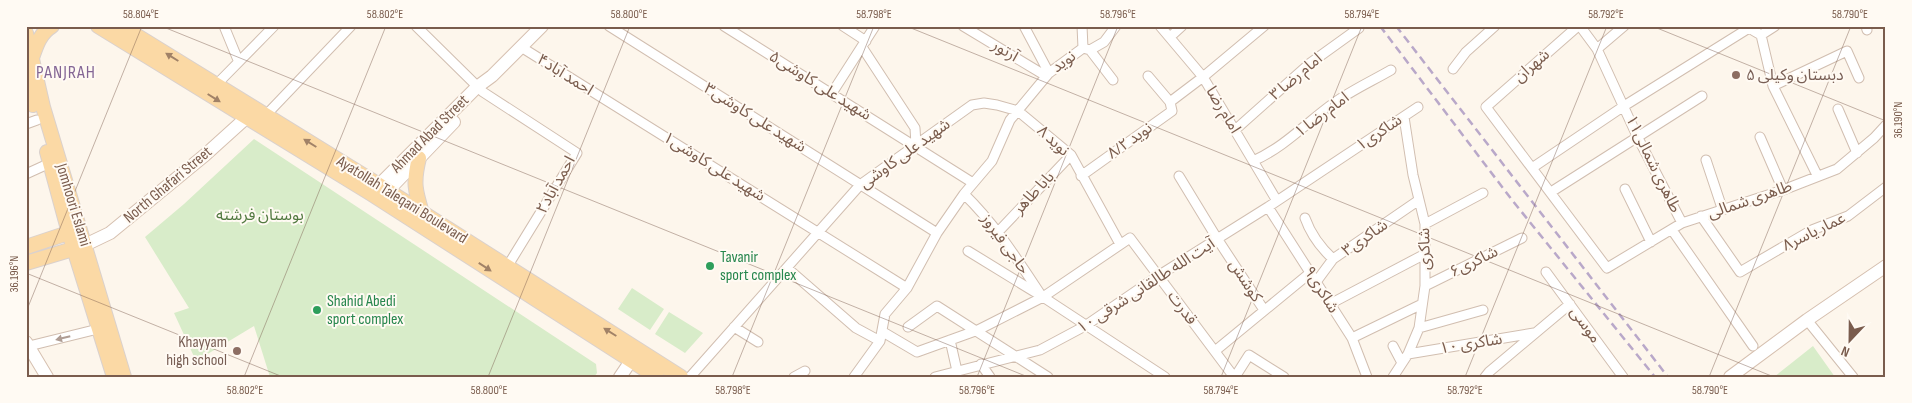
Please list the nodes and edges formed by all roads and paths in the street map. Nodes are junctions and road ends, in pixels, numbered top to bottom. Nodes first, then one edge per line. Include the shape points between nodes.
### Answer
1 (52, 26) edge
2 (98, 26) edge
3 (121, 26) edge
4 (224, 26) edge
5 (274, 26) edge
6 (351, 26) edge
7 (416, 26) edge
8 (542, 26) edge
9 (609, 26) edge
10 (724, 26) edge
11 (844, 26) edge
12 (875, 26) edge
13 (963, 26) edge
14 (1024, 26) edge
15 (1082, 26) edge
16 (1116, 26) edge
17 (1160, 26) edge
18 (1182, 26) edge
19 (1264, 26) edge
20 (1495, 26) edge
21 (1579, 26) edge
22 (1624, 26) edge
23 (1775, 26) edge
24 (1359, 28) dead end
25 (26, 33) edge
26 (1761, 35) junction
27 (1170, 37) junction
28 (864, 44) junction
29 (521, 47) junction
30 (1087, 49) junction
31 (1597, 49) junction
32 (238, 60) junction
33 (31, 61) junction
34 (1453, 69) dead end
35 (1391, 70) dead end
36 (1047, 74) junction
37 (1148, 76) dead end
38 (1203, 77) junction
39 (1859, 78) dead end
40 (1113, 80) dead end
41 (26, 82) edge
42 (216, 85) junction
43 (1773, 86) junction
44 (480, 89) junction
45 (832, 93) junction
46 (1702, 96) dead end
47 (1170, 102) junction
48 (610, 103) joint
49 (1624, 106) junction
50 (1418, 107) dead end
51 (1838, 109) dead end
52 (1018, 111) junction
53 (266, 115) junction
54 (1404, 117) junction
55 (246, 118) junction
56 (32, 122) edge
57 (1886, 125) edge
58 (1235, 130) junction
59 (1760, 136) dead end
60 (1638, 138) junction
61 (916, 145) junction
62 (1857, 153) junction
63 (1071, 155) junction
64 (419, 158) junction
65 (1340, 159) joint
66 (1253, 160) junction
67 (1706, 160) dead end
68 (50, 163) junction
69 (1532, 168) junction
70 (26, 174) edge
71 (1081, 176) junction
72 (1179, 176) dead end
73 (1817, 176) junction
74 (973, 183) junction
75 (860, 184) junction
76 (1886, 187) edge
77 (1625, 190) dead end
78 (1783, 190) junction
79 (379, 192) junction
80 (1551, 192) junction
81 (1483, 193) dead end
82 (964, 194) junction
83 (1419, 200) junction
84 (1277, 202) junction
85 (1268, 207) junction
86 (1722, 208) junction
87 (422, 213) junction
88 (1701, 216) junction
89 (1305, 218) dead end
90 (1682, 223) junction
91 (1425, 224) junction
92 (1672, 230) junction
93 (74, 231) junction
94 (818, 232) junction
95 (998, 232) junction
96 (938, 233) junction
97 (1522, 238) dead end
98 (53, 239) junction
99 (1218, 240) junction
100 (1651, 242) junction
101 (1120, 244) junction
102 (26, 247) edge
103 (80, 247) junction
104 (968, 251) dead end
105 (1425, 254) junction
106 (56, 255) junction
107 (1333, 259) junction
108 (26, 263) edge
109 (1886, 266) edge
110 (507, 267) junction
111 (787, 268) junction
112 (1546, 272) dead end
113 (1310, 273) junction
114 (1158, 276) junction
115 (1316, 282) junction
116 (1425, 286) junction
117 (906, 288) junction
118 (1043, 297) junction
119 (1330, 304) junction
120 (1422, 304) junction
121 (1570, 304) junction
122 (1264, 310) junction
123 (1483, 310) dead end
124 (1807, 320) junction
125 (1085, 326) junction
126 (734, 327) junction
127 (908, 327) dead end
128 (1419, 328) junction
129 (98, 329) junction
130 (978, 330) junction
131 (1534, 334) junction
132 (881, 337) junction
133 (1352, 338) junction
134 (950, 340) junction
135 (758, 342) dead end
136 (28, 344) edge
137 (1393, 346) dead end
138 (1753, 346) dead end
139 (1215, 351) junction
140 (1408, 354) junction
141 (634, 355) junction
142 (1018, 356) junction
143 (1402, 362) junction
144 (981, 364) junction
145 (957, 370) junction
146 (804, 371) dead end
147 (1489, 375) edge
148 (46, 377) edge
149 (114, 377) edge
150 (124, 377) edge
151 (620, 377) edge
152 (657, 377) edge
153 (681, 377) edge
154 (690, 377) edge
155 (794, 377) edge
156 (854, 377) edge
157 (935, 377) edge
158 (990, 377) edge
159 (1048, 377) edge
160 (1165, 377) edge
161 (1235, 377) edge
162 (1284, 377) edge
163 (1367, 377) edge
164 (1393, 377) edge
165 (1623, 377) edge
166 (1730, 377) edge
167 (1853, 377) edge

1 - 33 main road via 36,44
2 -> 55 main road, Ayatollah Taleqani Boulevard
42 -> 3 main road, Ayatollah Taleqani Boulevard
4 - 32 street
5 - 32 street
6 - 53 street
7 - 44 street
8 - 29 street, Ahmad Abad Street
9 - 75 street, شهید علی کاوشی۳
10 - 45 street, شهید علی کاوشی۵
11 - 28 street
12 - 28 street
13 - 36 street, آرتور
14 - 36 street
15 - 30 street
16 - 30 street, نوید via 1104,42
17 - 27 street, امام رضا
18 - 27 street
19 - 38 street
20 - 34 street via 1466,52
21 - 31 street, طاهری شمالی۱۱
21 - 69 street, شهران via 1486,106
22 - 31 street
23 - 26 street
24 - 58 street, امام رضا ۳ via 1309,64
25 - 33 main road, Jomhoori Eslami
26 - 43 street
26 - 49 street via 1749,28
27 - 38 street, امام رضا
28 - 45 street
28 - 61 street via 915,128
29 - 44 street, Ahmad Abad Street
29 - 48 street, احمد آباد۴
30 - 36 street, نوید
30 - 40 street
31 - 49 street, طاهری شمالی۱۱
32 - 42 street
33 - 93 main road, Jomhoori Eslami
35 - 66 street, امام رضا ۱ via 1337,101 1284,144
36 - 52 street, نوید
37 - 47 street
38 - 47 street
38 - 58 street, امام رضا
39 - 43 street via 1847,51
41 - 56 main road, Jomhoori Eslami
42 - 53 main road, Ayatollah Taleqani Boulevard
43 - 73 street
44 - 64 street, Ahmad Abad Street
44 - 79 street, Ahmad Abad Street
44 - 110 street, احمد آباد۲ via 577,153
45 - 61 street, شهید علی کاوشی۵
46 - 60 street
47 - 71 street, نوید ۸/۲ via 1172,111
48 - 94 street, شهید علی کاوشی۱
49 - 60 street, طاهری شمالی۱۱
49 - 69 street
50 - 54 street, شاکری۱
51 - 62 street
52 - 61 street, شهید علی کاوشی via 984,103 972,105
52 - 63 street, نوید ۸
52 - 74 street, نوید via 1010,120 992,161
79 -> 53 main road, Ayatollah Taleqani Boulevard
54 - 65 street, شاکری۱
54 - 83 street, شاکری
55 - 79 main road, Ayatollah Taleqani Boulevard
55 - 103 street, North Ghafari Street via 110,233
56 - 68 main road, Jomhoori Eslami
57 - 62 street, طاهری شمالی
58 - 66 street, امام رضا
59 - 78 street
60 - 80 street
60 - 90 street, طاهری شمالی۱۱
61 - 74 street, شهید علی کاوشی۵
61 - 75 street, شهید علی کاوشی
62 - 73 street, طاهری شمالی via 1837,169
63 - 71 street, نوید ۸
63 - 95 street, بابا طاهر
64 - 79 street, Ahmad Abad Street
64 - 87 main road via 414,177
65 - 84 street, آیت الله طالقانی شرقی ۱۰
66 - 84 street, امام رضا
67 - 86 street
68 - 70 street
68 - 93 main road, Jomhoori Eslami
69 - 80 street
71 - 101 street, نوید ۸
72 - 99 street, کوشش
73 - 78 street, طاهری شمالی
74 - 82 street, نوید
75 - 94 street, شهید علی کاوشی
75 - 96 street, شهید علی کاوشی۳
76 - 88 street, عمار یاسر۸ via 1848,216 1812,230 1740,272
77 - 100 street
78 - 86 street, طاهری شمالی
79 - 87 main road, Ayatollah Taleqani Boulevard
79 -> 141 main road, Ayatollah Taleqani Boulevard
80 - 100 street, طاهری شمالی via 1607,268
81 - 91 street
82 - 95 street, حاجی فیروز
82 - 96 street, نوید
83 - 91 street, شاکری
83 - 107 street, شاکری۳
84 - 85 street, آیت الله طالقانی شرقی ۱۰
85 - 99 street, آیت الله طالقانی شرقی ۱۰
85 - 113 street, شاکری۹
86 - 88 street, طاهری شمالی
87 - 110 main road, Ayatollah Taleqani Boulevard
88 - 90 street, طاهری شمالی
89 - 107 street via 1310,232
90 - 92 street, طاهری شمالی
91 - 105 street, شاکری
92 - 100 street, طاهری شمالی
92 - 138 street
93 - 98 main road
93 - 103 main road, Jomhoori Eslami
94 - 111 street, شهید علی کاوشی
94 - 117 street, شهید علی کاوشی۱
95 - 118 street, حاجی فیروز
96 - 117 street, نوید
97 - 116 street, شاکری۶
98 - 102 main road
98 - 106 main road via 59,245
99 - 114 street, آیت الله طالقانی شرقی ۱۰
99 - 122 street, کوشش
101 - 114 street, قدرت via 1130,238
101 - 118 street
103 - 106 main road
103 - 129 main road, Jomhoori Eslami
103 - 150 main road, Jomhoori Eslami
104 - 118 street
105 - 116 street, شاکری
105 - 119 street
106 - 108 main road
107 - 115 street, شاکری۳
109 - 124 street
141 -> 110 main road, Ayatollah Taleqani Boulevard
111 - 126 street, شهید علی کاوشی
111 - 132 street via 856,328
112 - 121 street, موسی
113 - 115 street, شاکری۹
113 - 122 street
114 - 125 street, آیت الله طالقانی شرقی ۱۰
114 - 139 street, قدرت
115 - 119 street, شاکری۹
116 - 120 street, شاکری
117 - 132 street, نوید via 885,314
118 - 125 street
118 - 130 street
119 - 133 street, شاکری۹
120 - 128 street, شاکری
120 - 133 street
121 - 131 street
121 - 165 street, موسی
122 - 139 street
123 - 128 street
124 - 166 street
124 - 167 street
125 - 142 street, آیت الله طالقانی شرقی ۱۰ via 1040,350
125 - 160 street
126 - 135 street
126 - 154 street, شهید علی کاوشی
127 - 130 street via 938,306
128 - 140 street, شاکری
129 -> 136 street
129 - 149 main road, Jomhoori Eslami
130 - 134 street
130 - 142 street
131 - 140 street, شاکری ۱۰
131 - 147 street
132 - 134 street via 917,352
132 - 156 street
133 - 163 street, شاکری۹
134 - 145 street
136 - 148 street
137 - 143 street
139 - 161 street, قدرت
140 - 143 street, شاکری
141 - 151 street
141 - 152 main road, Ayatollah Taleqani Boulevard
141 - 153 main road, Ayatollah Taleqani Boulevard
142 - 144 street, آیت الله طالقانی شرقی ۱۰
142 - 159 street
143 - 164 street, شاکری
144 - 145 street, آیت الله طالقانی شرقی ۱۰
144 - 158 street
145 - 157 street, آیت الله طالقانی شرقی ۱۰
146 - 155 street
161 - 162 street via 1249,355

